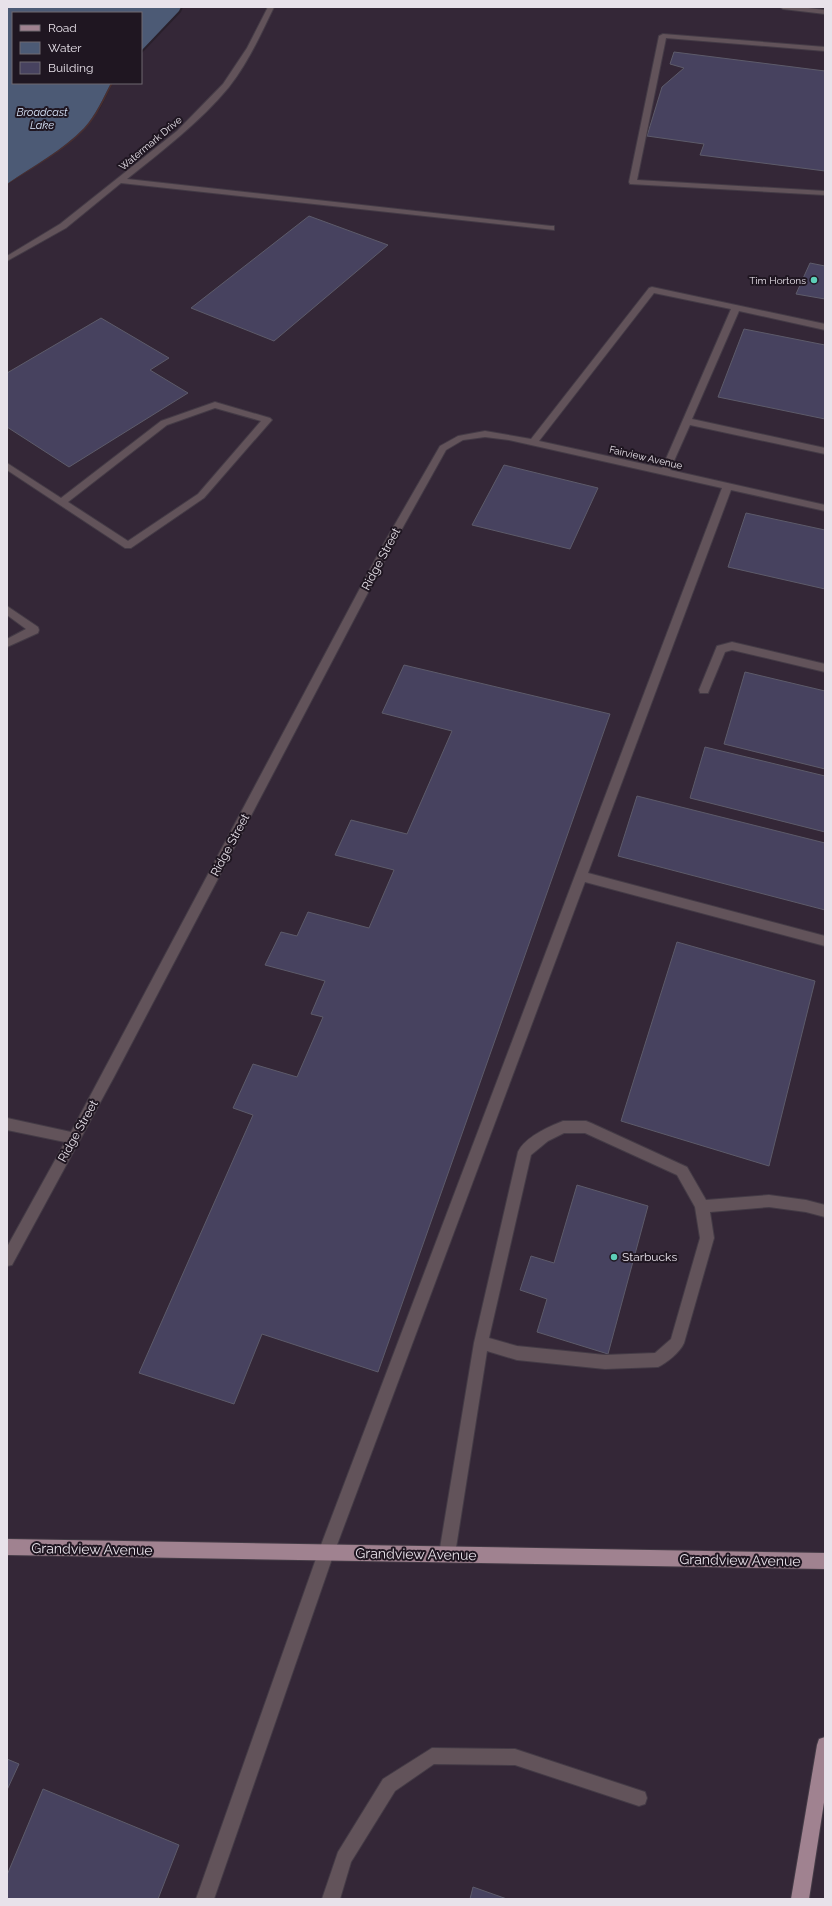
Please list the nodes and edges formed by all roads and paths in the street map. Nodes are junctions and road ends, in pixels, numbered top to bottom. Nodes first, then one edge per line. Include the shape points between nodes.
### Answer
1 (271, 7) edge
2 (783, 7) edge
3 (825, 12) edge
4 (825, 49) edge
5 (120, 181) junction
6 (825, 193) edge
7 (552, 228) dead end
8 (7, 259) edge
9 (736, 308) junction
10 (825, 326) edge
11 (687, 421) junction
12 (461, 438) joint
13 (533, 443) junction
14 (825, 451) edge
15 (7, 466) edge
16 (665, 472) junction
17 (728, 486) junction
18 (62, 502) junction
19 (825, 508) edge
20 (7, 610) edge
21 (7, 643) edge
22 (825, 668) edge
23 (704, 690) dead end
24 (581, 876) junction
25 (825, 941) edge
26 (7, 1124) edge
27 (74, 1138) junction
28 (702, 1206) junction
29 (825, 1211) edge
30 (7, 1260) edge
31 (481, 1343) junction
32 (7, 1547) edge
33 (326, 1553) junction
34 (447, 1554) junction
35 (825, 1561) edge
36 (825, 1745) edge
37 (639, 1798) dead end
38 (205, 1899) edge
39 (331, 1899) edge
40 (800, 1899) edge

1 - 5 street, Watermark Drive via 251,48 226,85 180,133
2 - 3 street
4 - 6 street via 663,36 633,182
5 - 7 street
5 - 8 street, Watermark Drive via 63,226
9 - 10 street
9 - 11 street
9 - 13 street via 652,290
11 - 14 street
11 - 16 street
12 - 13 street, Fairview Avenue via 485,434
12 - 27 street, Ridge Street via 443,448 434,462
13 - 16 street, Fairview Avenue
15 - 18 street
16 - 17 street, Fairview Avenue
17 - 19 street, Fairview Avenue
17 - 24 street
18 - 18 street via 128,546 201,496 267,420 215,405 164,423
20 - 21 street via 34,630
22 - 23 street via 732,646 721,649
24 - 25 street
24 - 33 street
26 - 27 street
27 - 30 street, Ridge Street
28 - 29 street via 769,1201
28 - 31 street via 707,1238 677,1344 658,1360 598,1361 517,1353
28 - 31 street via 682,1171 586,1127 563,1127 543,1137 525,1152
31 - 34 street
32 - 33 main road, Grandview Avenue
33 - 34 main road, Grandview Avenue
33 - 38 street
34 - 35 main road, Grandview Avenue
36 - 40 main road
37 - 39 street via 515,1757 432,1756 389,1785 344,1858

